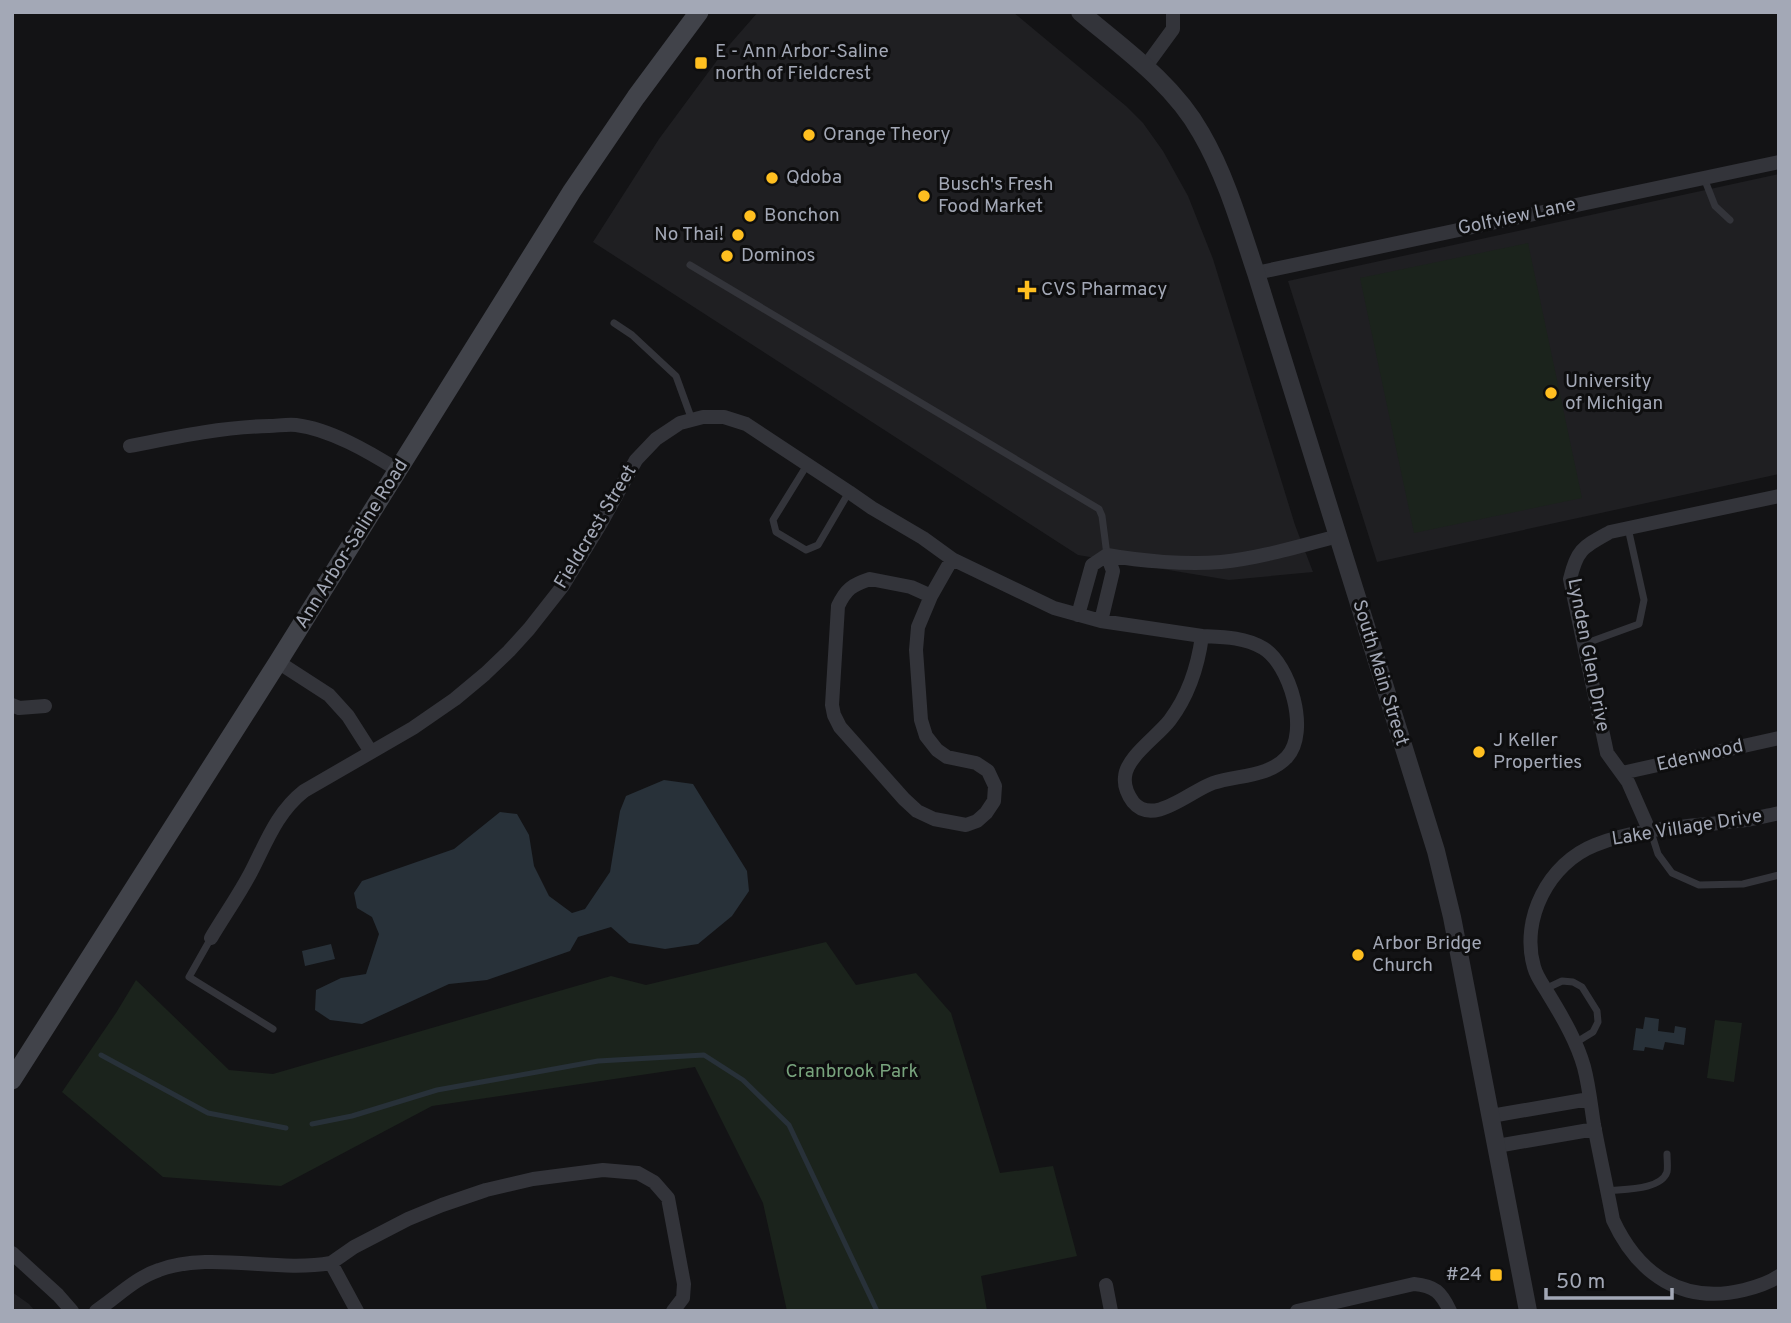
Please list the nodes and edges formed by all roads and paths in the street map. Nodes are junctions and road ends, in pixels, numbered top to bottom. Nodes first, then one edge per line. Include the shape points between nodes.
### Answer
1 (699, 12) edge
2 (1080, 12) edge
3 (1174, 12) edge
4 (1146, 66) junction
5 (1779, 162) edge
6 (1704, 178) junction
7 (1730, 220) dead end
8 (690, 265) dead end
9 (1256, 273) junction
10 (614, 323) dead end
11 (692, 420) junction
12 (130, 446) dead end
13 (807, 464) junction
14 (398, 470) junction
15 (849, 492) junction
16 (1779, 496) edge
17 (1628, 528) junction
18 (1338, 536) junction
19 (1107, 555) junction
20 (952, 559) junction
21 (931, 596) junction
22 (1079, 615) junction
23 (1101, 621) junction
24 (1202, 636) junction
25 (1584, 644) junction
26 (278, 663) junction
27 (12, 705) edge
28 (46, 706) dead end
29 (1779, 738) edge
30 (371, 752) junction
31 (1622, 774) junction
32 (1779, 813) edge
33 (1650, 832) junction
34 (1779, 875) edge
35 (211, 938) joint
36 (1545, 989) junction
37 (273, 1029) dead end
38 (1575, 1043) junction
39 (12, 1080) edge
40 (1590, 1099) junction
41 (1491, 1115) junction
42 (1595, 1129) junction
43 (1497, 1146) junction
44 (1667, 1154) dead end
45 (1608, 1191) junction
46 (12, 1253) edge
47 (331, 1263) junction
48 (1779, 1276) edge
49 (1106, 1285) dead end
50 (72, 1311) edge
51 (96, 1311) edge
52 (357, 1311) edge
53 (673, 1311) edge
54 (1111, 1311) edge
55 (1297, 1311) edge
56 (1450, 1311) edge
57 (1528, 1311) edge

1 - 14 main road, Ann Arbor-Saline Road via 572,191
2 - 4 street, South Main Street
3 - 4 street via 1173,29
4 - 9 street, South Main Street via 1201,131 1226,184
5 - 6 street, Golfview Lane
6 - 7 lane via 1715,206
6 - 9 street, Golfview Lane
8 - 19 lane via 1099,509
9 - 18 street, South Main Street
10 - 11 lane via 676,376
11 - 13 street, Fieldcrest Street via 724,417 746,424
11 - 30 street, Fieldcrest Street via 656,439 636,460 562,587 509,651 455,699
12 - 14 street via 248,426 296,425 351,444
13 - 15 street, Fieldcrest Street
13 - 15 lane via 773,520 776,532 806,550 818,545
14 - 26 main road, Ann Arbor-Saline Road
15 - 20 street, Fieldcrest Street
16 - 17 street, Lynden Glen Drive
17 - 25 street, Lynden Glen Drive via 1610,532 1575,558 1570,579
17 - 25 lane via 1644,600 1639,624
18 - 19 street via 1220,562
18 - 41 street, South Main Street via 1436,851
19 - 22 street via 1092,565
19 - 23 street via 1113,571
20 - 21 street
20 - 22 street, Fieldcrest Street via 1054,608
21 - 21 street via 918,627 916,650 926,737 947,757 976,763 988,771 995,786 994,801 986,813 966,825 917,811 840,727 832,705 838,606 843,594 870,579
22 - 23 street
23 - 24 street
24 - 24 street via 1249,641 1276,659 1290,684 1297,721 1292,749 1272,768 1203,786 1157,811 1143,810 1130,797 1125,775 1135,755 1170,720 1182,700
25 - 31 street, Lynden Glen Drive via 1607,753
26 - 30 street via 329,695
26 - 39 main road, Ann Arbor-Saline Road
27 - 28 street
29 - 31 street, Edenwood
30 - 35 street, Fieldcrest Street via 292,800
31 - 33 street, Lynden Glen Drive
32 - 33 street, Lake Village Drive
33 - 34 lane via 1672,873 1699,885 1743,884
33 - 36 street, Lake Village Drive via 1581,850 1549,882 1535,907 1531,944 1534,966
35 - 37 lane via 189,977
36 - 38 street, Lake Village Drive
36 - 38 lane via 1562,981 1573,982 1583,987 1597,1011 1593,1032
38 - 40 street, Lake Village Drive
40 - 41 street
40 - 42 street, Lake Village Drive
41 - 43 street, South Main Street
42 - 43 street
42 - 45 street, Lake Village Drive
43 - 57 street, South Main Street
44 - 45 lane via 1668,1170 1662,1180 1651,1186
45 - 48 street, Lake Village Drive via 1622,1239 1649,1271 1668,1283 1708,1294 1730,1293
46 - 50 street
47 - 51 street via 175,1266 135,1282
47 - 52 street
47 - 53 street via 408,1219 486,1190 603,1170 638,1173 668,1198 684,1284 683,1298
49 - 54 street
55 - 56 street via 1414,1283 1430,1286

